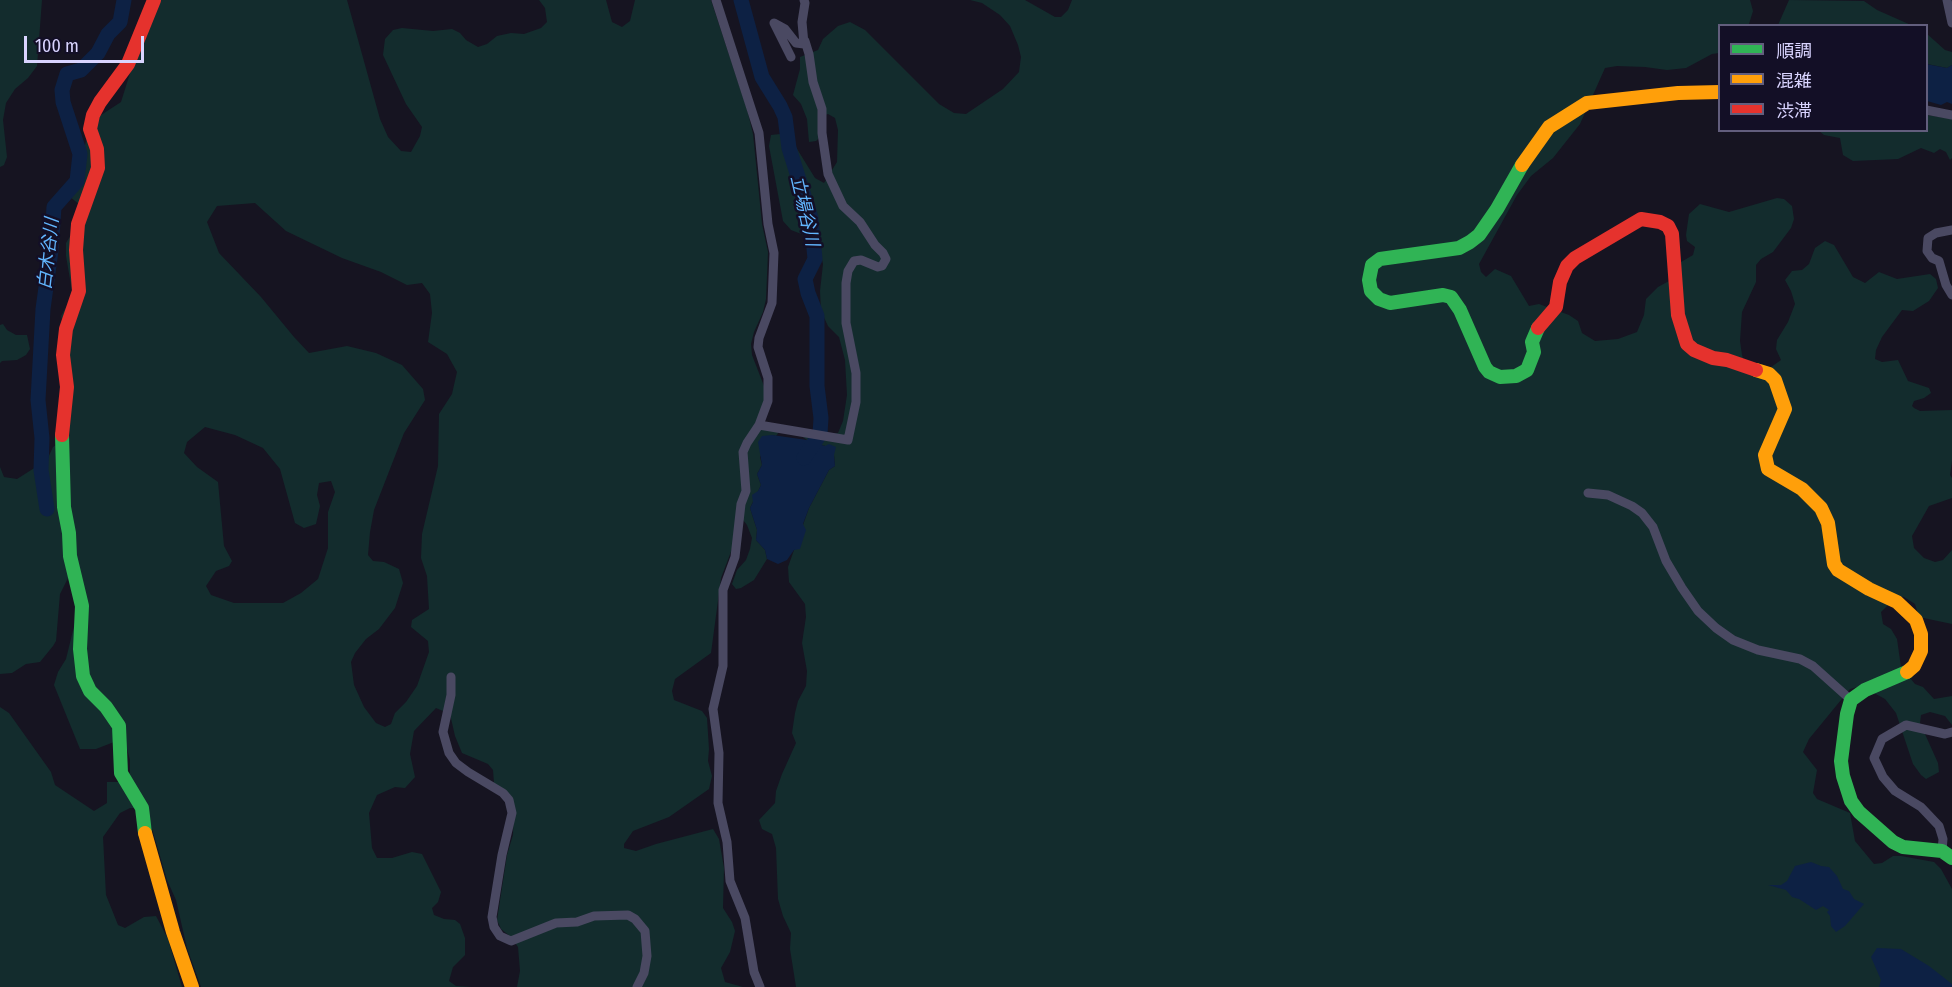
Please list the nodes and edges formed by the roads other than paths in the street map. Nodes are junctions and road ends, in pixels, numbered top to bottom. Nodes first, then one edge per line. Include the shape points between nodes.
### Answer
1 (154, 0) edge
2 (716, 0) edge
3 (804, 0) edge
4 (1947, 0) edge
5 (1952, 23) edge
6 (805, 41) junction
7 (791, 57) dead end
8 (1718, 92) edge
9 (1928, 110) edge
10 (1952, 115) edge
11 (1952, 230) edge
12 (1952, 295) edge
13 (759, 425) junction
14 (1588, 493) dead end
15 (452, 677) dead end
16 (1851, 700) junction
17 (1952, 732) edge
18 (1947, 854) edge
19 (192, 987) edge
20 (637, 987) edge
21 (760, 987) edge

1 - 19 street via 128,64 100,102 90,129 98,168 78,224 80,291 66,329 63,355 67,387 62,478 70,556 82,606 83,676 90,691 119,726 121,773 141,808 155,871
2 - 13 street via 759,134 774,253 772,303 758,347 769,389
3 - 6 street
4 - 5 street
6 - 7 street via 796,43 774,23
6 - 13 street via 822,109 828,174 843,206 860,222 886,259 878,267 854,261 848,271 846,323 856,373 856,402 848,440
8 - 16 street via 1587,103 1567,114 1549,127 1528,155 1479,235 1459,248 1380,259 1372,265 1371,291 1379,300 1390,303 1451,297 1489,372 1500,377 1516,376 1530,366 1537,329 1556,307 1560,282 1575,258 1641,219 1668,226 1672,234 1678,315 1687,344 1713,358 1769,374 1775,380 1785,409 1765,455 1768,469 1803,489 1821,508 1838,570 1897,602 1916,620 1921,651 1914,666
9 - 10 street
11 - 12 street via 1936,232 1929,238 1927,251 1939,261
13 - 21 street via 743,452 746,491 735,557 723,590 723,666 713,709 719,753 718,803 730,881 745,918
14 - 16 street via 1608,495 1642,513 1653,527 1682,588 1716,628 1732,640 1758,650 1800,659
15 - 20 street via 443,732 449,753 456,763 502,793 512,813 492,917 494,927 500,936 511,941 556,923 628,915 645,931 647,956
16 - 18 street via 1842,761 1851,801 1893,842
17 - 18 street via 1945,734 1906,725 1882,739 1874,758 1895,791 1921,807 1939,826

